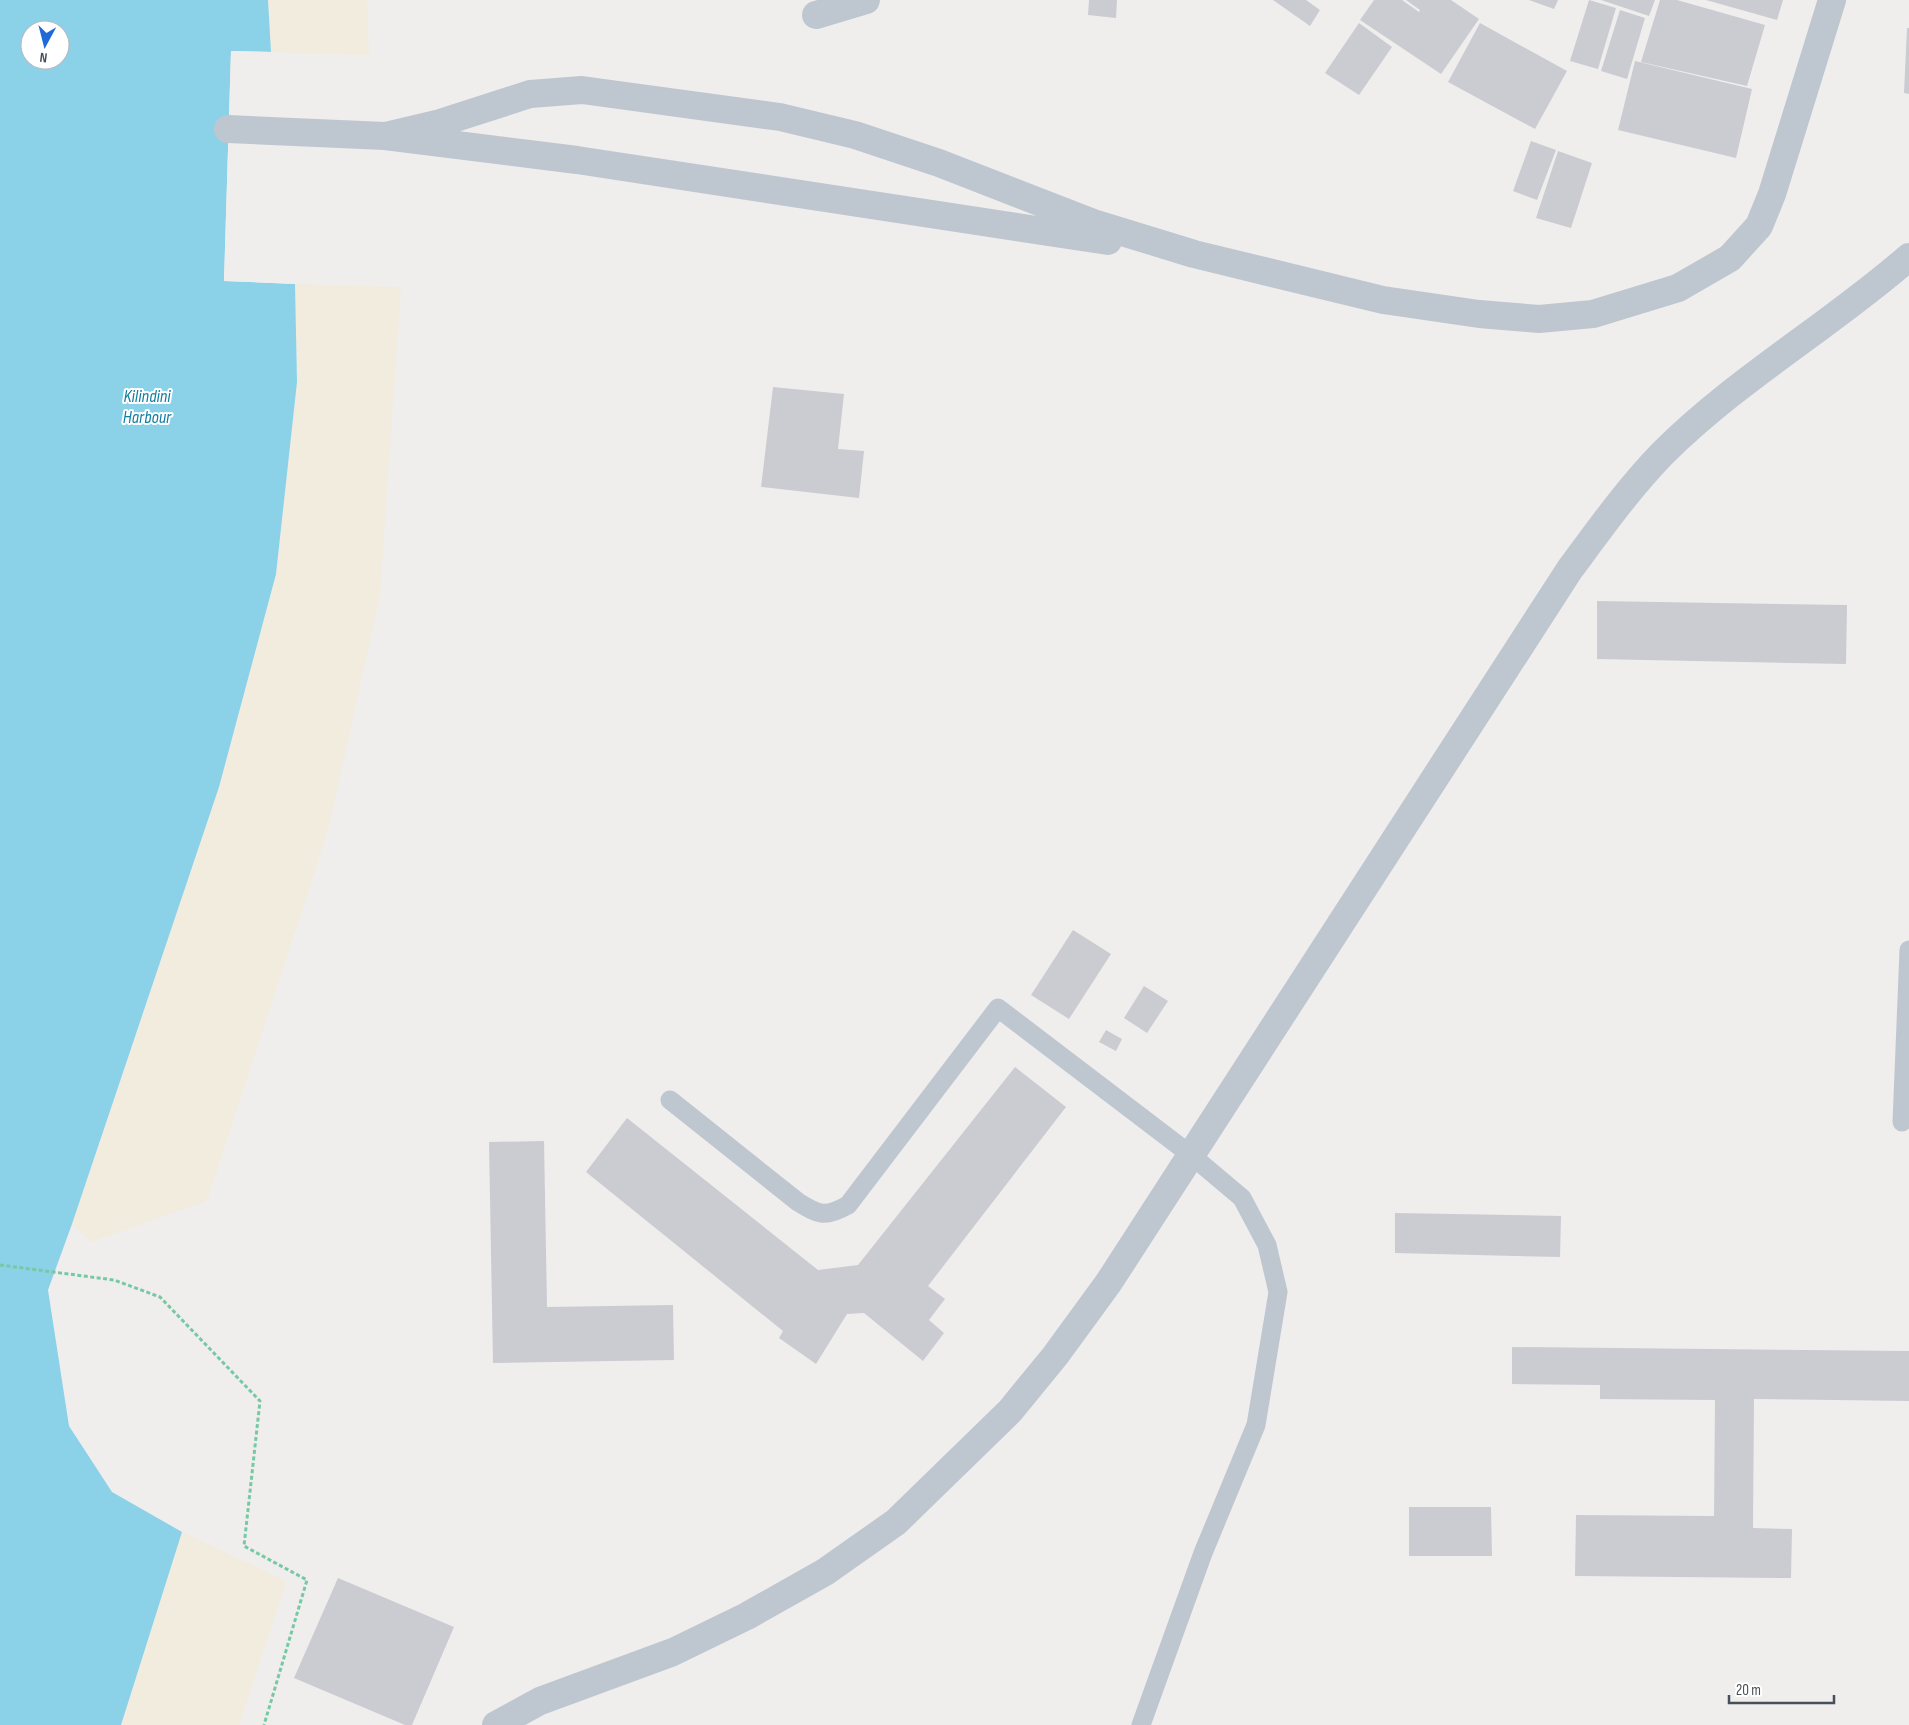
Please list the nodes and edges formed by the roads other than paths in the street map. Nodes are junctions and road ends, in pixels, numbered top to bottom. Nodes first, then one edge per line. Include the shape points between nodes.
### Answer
1 (866, 0) edge
2 (1832, 0) edge
3 (816, 15) dead end
4 (228, 129) dead end
5 (385, 136) junction
6 (1194, 254) junction
7 (1909, 257) edge
8 (1909, 950) edge
9 (670, 1100) dead end
10 (1902, 1122) dead end
11 (1191, 1155) junction
12 (496, 1725) edge
13 (1140, 1725) edge

1 - 3 street
2 - 6 street via 1772,194 1758,226 1730,258 1678,288 1593,314 1539,319 1384,300
4 - 5 street
5 - 6 street via 577,160
5 - 6 street via 440,123 530,94 582,90 780,117 854,135 939,163 1096,224
7 - 11 street via 1709,411 1662,454 1609,515 1564,578
8 - 10 lane
9 - 11 lane via 798,1202 816,1213 832,1214 848,1205 998,1008
11 - 12 street via 1109,1282 1055,1356 1010,1411 896,1522 825,1572 747,1616 673,1652 540,1701
11 - 13 lane via 1242,1198 1268,1245 1278,1292 1256,1425 1203,1553

